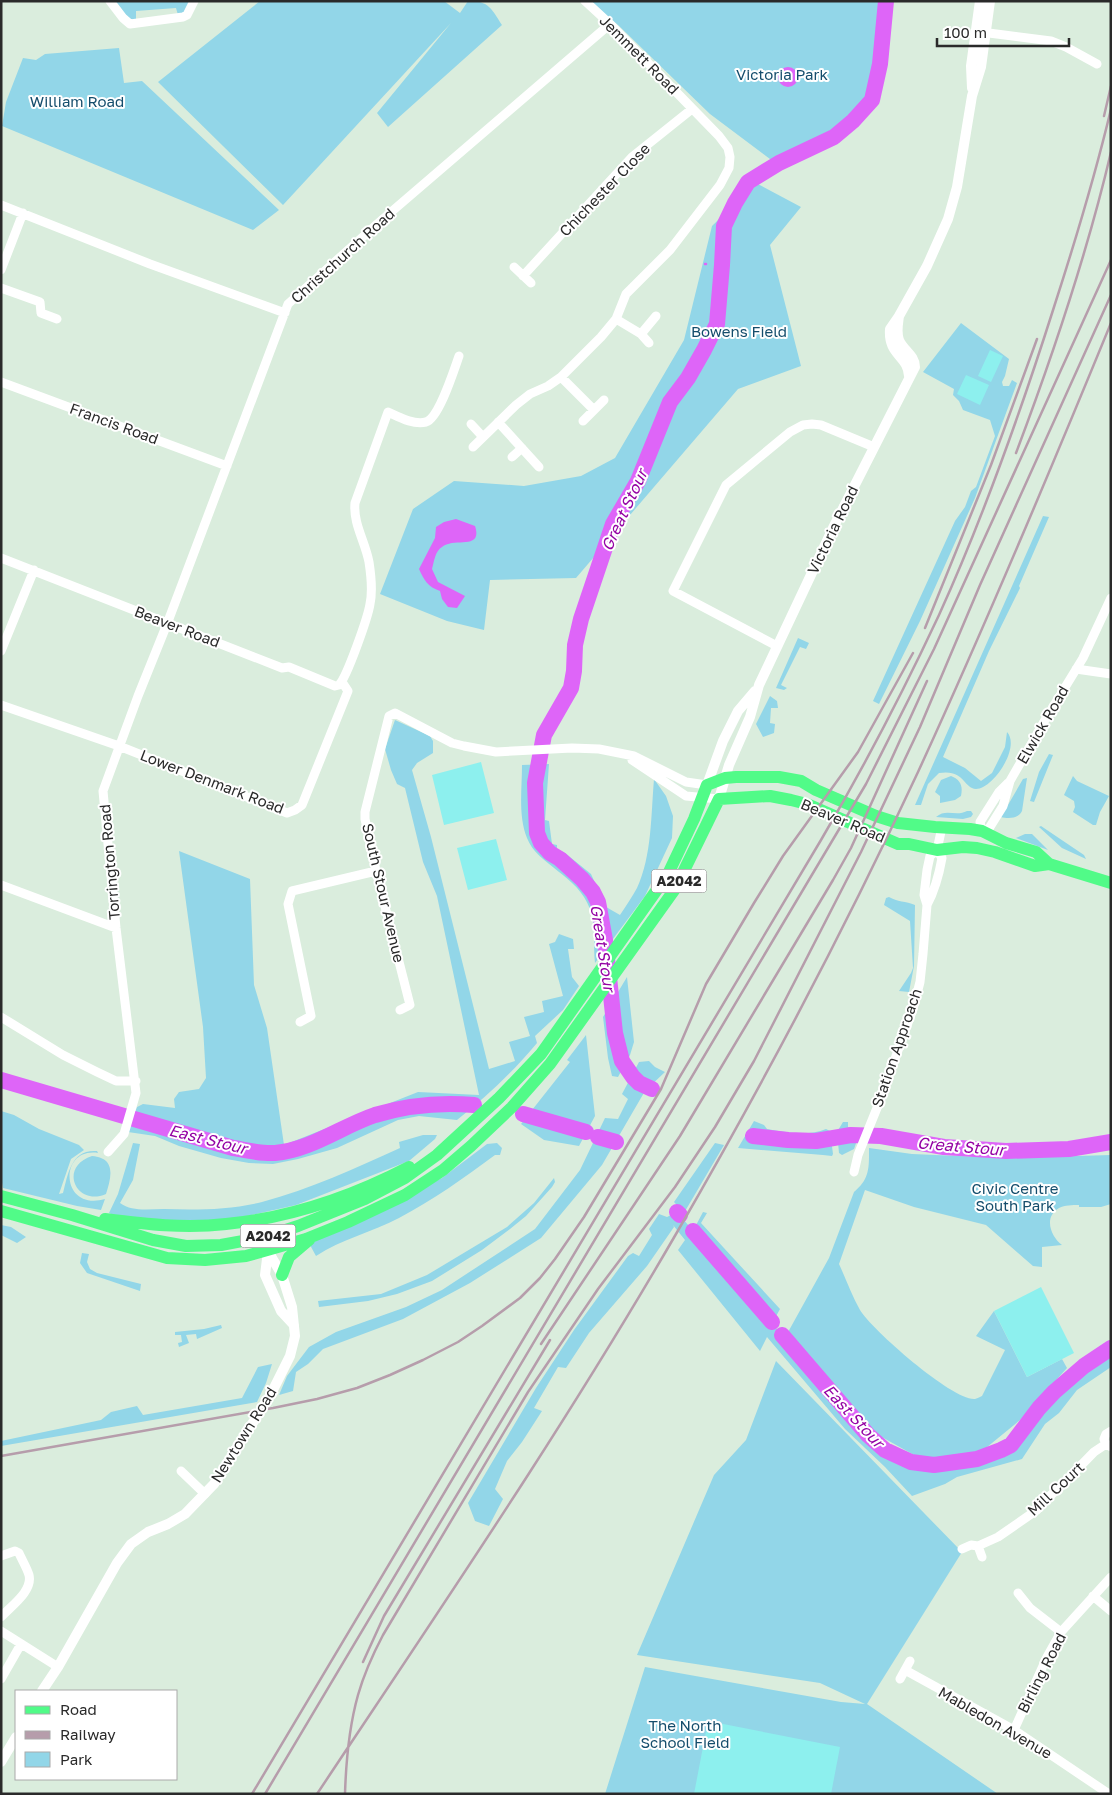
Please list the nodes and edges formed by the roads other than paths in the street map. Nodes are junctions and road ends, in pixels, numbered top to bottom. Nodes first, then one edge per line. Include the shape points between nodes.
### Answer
1 (110, 1) edge
2 (194, 1) edge
3 (585, 1) edge
4 (980, 1) edge
5 (990, 1) edge
6 (610, 24) junction
7 (980, 32) junction
8 (1097, 64) dead end
9 (692, 109) junction
10 (1, 205) edge
11 (23, 212) junction
12 (514, 267) dead end
13 (1, 270) edge
14 (523, 276) junction
15 (531, 283) dead end
16 (1, 288) edge
17 (285, 313) junction
18 (656, 316) dead end
19 (57, 318) dead end
20 (616, 319) junction
21 (641, 334) junction
22 (650, 344) dead end
23 (459, 356) dead end
24 (561, 377) junction
25 (1, 382) edge
26 (604, 400) dead end
27 (594, 410) junction
28 (583, 421) dead end
29 (498, 422) junction
30 (471, 424) dead end
31 (483, 437) junction
32 (473, 447) dead end
33 (874, 447) junction
34 (522, 448) junction
35 (512, 457) dead end
36 (226, 466) junction
37 (539, 467) dead end
38 (1, 558) edge
39 (34, 570) junction
40 (1111, 598) edge
41 (167, 624) junction
42 (777, 646) junction
43 (1, 651) edge
44 (1076, 669) junction
45 (1111, 674) edge
46 (342, 682) junction
47 (759, 685) junction
48 (1, 705) edge
49 (392, 714) joint
50 (119, 746) junction
51 (611, 751) junction
52 (725, 778) junction
53 (707, 785) junction
54 (703, 798) junction
55 (718, 799) junction
56 (942, 828) junction
57 (982, 832) junction
58 (977, 848) junction
59 (937, 850) junction
60 (1049, 864) junction
61 (376, 871) junction
62 (1111, 883) edge
63 (1, 885) edge
64 (116, 928) junction
65 (400, 1010) dead end
66 (1, 1018) edge
67 (300, 1022) dead end
68 (136, 1081) junction
69 (451, 1142) junction
70 (108, 1152) dead end
71 (854, 1172) dead end
72 (1, 1196) edge
73 (1, 1211) edge
74 (72, 1215) junction
75 (315, 1236) junction
76 (264, 1237) junction
77 (268, 1251) junction
78 (282, 1275) junction
79 (294, 1325) junction
80 (1111, 1431) edge
81 (1108, 1445) edge
82 (181, 1471) dead end
83 (205, 1494) junction
84 (978, 1546) junction
85 (962, 1549) dead end
86 (1, 1556) edge
87 (982, 1557) dead end
88 (1111, 1578) edge
89 (1018, 1592) dead end
90 (1093, 1596) junction
91 (1111, 1611) edge
92 (1, 1617) edge
93 (1, 1630) edge
94 (1061, 1632) junction
95 (21, 1644) junction
96 (910, 1661) dead end
97 (58, 1666) junction
98 (905, 1670) junction
99 (1, 1679) edge
100 (900, 1679) dead end
101 (43, 1690) edge
102 (1014, 1730) junction
103 (15, 1739) edge
104 (1, 1762) edge
105 (1109, 1794) edge

1 - 2 street via 130,24 183,17
3 - 6 street, Jemmett Road
4 - 7 street
5 - 7 street
6 - 9 street, Jemmett Road
6 - 17 street, Christchurch Road via 376,225 288,304
7 - 8 street via 1051,41
7 - 33 street, Victoria Road via 981,67 972,96 957,187 948,219 937,248 899,316 900,342 915,362 915,367
9 - 14 street, Chichester Close via 632,157
9 - 20 street via 728,148 729,168 720,185 670,250 626,294
10 - 11 street
11 - 13 street
11 - 17 street via 150,264
12 - 14 street
14 - 15 street
16 - 19 street via 40,302 41,314
17 - 36 street, Christchurch Road
18 - 21 street
20 - 21 street
20 - 24 street
21 - 22 street
23 - 46 street via 433,417 427,422 403,419 388,412 355,503 356,524 369,560 370,604
24 - 27 street
24 - 29 street via 530,394
25 - 36 street, Francis Road
26 - 27 street
27 - 28 street
29 - 31 street
29 - 34 street
30 - 31 street
31 - 32 street
33 - 42 street, Victoria Road
33 - 42 street via 812,424 790,432 726,485 673,591
34 - 35 street
34 - 37 street
36 - 41 street, Christchurch Road
38 - 39 street, Beaver Road
39 - 41 street, Beaver Road
39 - 43 street
40 - 44 street, Elwick Road
41 - 46 street, Beaver Road via 335,686
41 - 50 street, Torrington Road
42 - 47 street, Victoria Road
44 - 45 street
44 - 57 street, Elwick Road via 1010,780 1000,812 988,830
46 - 50 street, Lower Denmark Road via 348,691 302,805 287,813
47 - 52 street, Victoria Road via 750,717
47 - 53 street, Victoria Road via 738,711
48 - 50 street, Lower Denmark Road
49 - 51 street, Beaver Road via 399,714 452,743 496,752 584,748
49 - 61 street, South Stour Avenue via 387,720 365,812
50 - 64 street, Torrington Road via 103,791
51 - 53 street, Beaver Road via 634,756 686,782
51 - 54 street, Beaver Road via 635,761 686,796
52 - 53 main road, Beaver Road
52 - 55 street, Victoria Road
52 - 56 main road, Beaver Road via 779,777 801,781 876,816
53 - 54 main road
54 - 55 street, Beaver Road
54 - 69 main road, A2042 via 668,874 541,1054
55 - 59 main road, Beaver Road via 770,796 807,804 898,844
55 - 75 main road, A2042 via 674,889 550,1064 512,1107 443,1170 405,1195
56 - 57 main road, Beaver Road via 970,828
56 - 59 street
57 - 58 street, Elwick Road
57 - 60 main road, Beaver Road via 1036,852
58 - 59 main road, Beaver Road
58 - 60 main road, Beaver Road via 1035,866
59 - 71 street, Station Approach via 942,858 935,891 927,905 920,982
60 - 62 main road
61 - 65 street, South Stour Avenue via 410,1006
61 - 67 street via 292,890 288,904 311,1016
63 - 64 street
64 - 68 street, Torrington Road
66 - 68 street via 63,1055 116,1081
68 - 70 street, Torrington Road via 136,1093 124,1134
69 - 74 main road via 371,1185 257,1220 173,1226
69 - 76 main road, A2042 via 425,1165 365,1199
72 - 74 main road, A2042
73 - 77 main road, A2042 via 167,1258 206,1260
74 - 76 main road, A2042 via 153,1240 186,1246 221,1245
75 - 77 main road, A2042
75 - 78 main road, A2042 via 289,1257
76 - 77 street, Newtown Road
77 - 78 street, Newtown Road
77 - 79 street, Newtown Road via 265,1274 281,1311
78 - 79 street, Newtown Road
79 - 83 street, Newtown Road via 290,1356 271,1394
80 - 81 street, Mill Court via 1105,1436
81 - 84 street, Mill Court via 1094,1452 1037,1510
82 - 83 street
83 - 97 street, Newtown Road via 185,1514 131,1544
84 - 85 street, Mill Court
84 - 87 street
86 - 92 street via 18,1553 29,1581 24,1594
88 - 90 street, Birling Road
89 - 94 street via 1030,1608
90 - 91 street
90 - 94 street, Birling Road
93 - 95 street
94 - 102 street, Birling Road
95 - 97 street
95 - 99 street
96 - 98 street
97 - 101 street, Newtown Road
98 - 100 street
98 - 102 street, Mabledon Avenue
102 - 105 street, Mabledon Avenue
103 - 104 street

